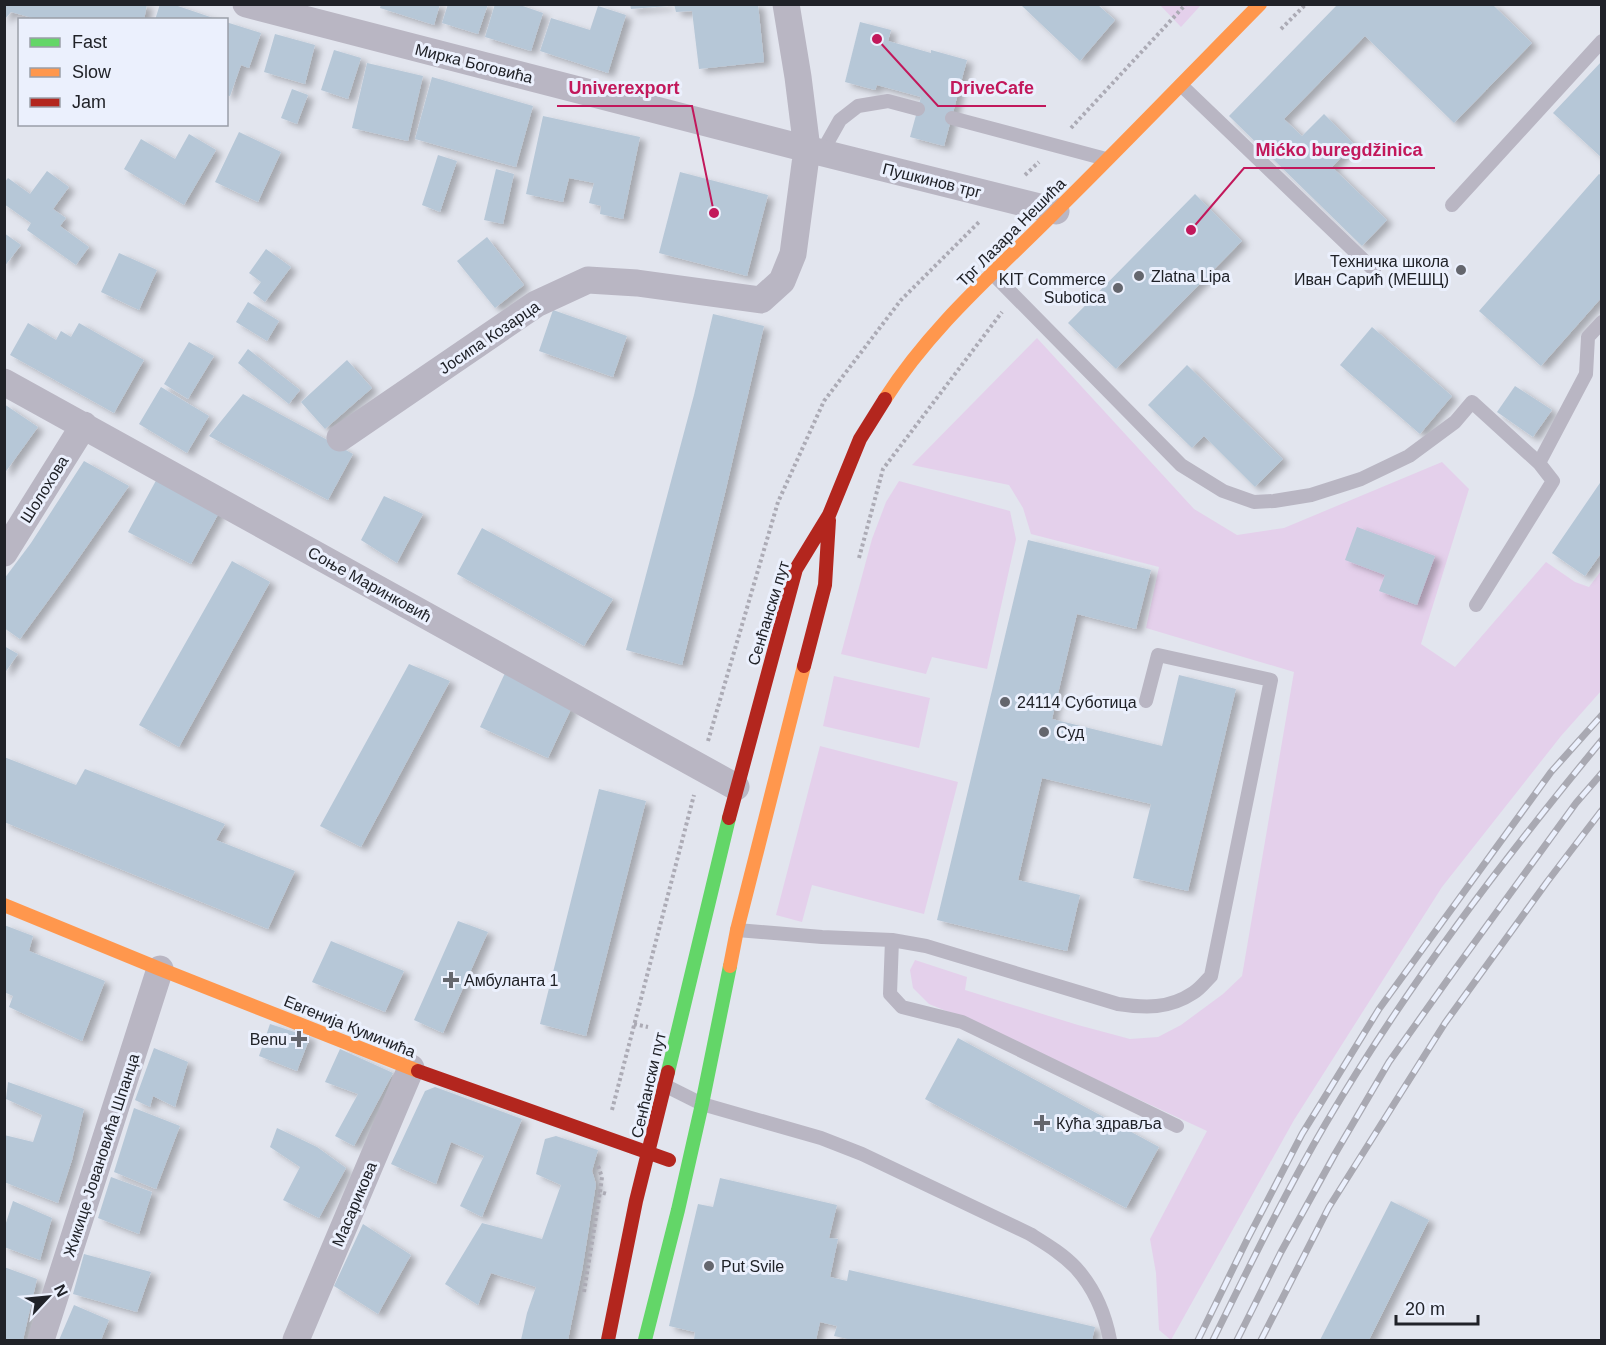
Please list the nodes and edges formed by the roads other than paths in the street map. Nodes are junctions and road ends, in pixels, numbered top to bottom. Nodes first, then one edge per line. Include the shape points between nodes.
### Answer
1 (246, 4) edge
2 (786, 4) edge
3 (1260, 4) edge
4 (1602, 41) edge
5 (1181, 85) junction
6 (918, 109) dead end
7 (951, 118) dead end
8 (814, 151) junction
9 (1108, 159) junction
10 (1452, 205) dead end
11 (1056, 211) junction
12 (1374, 270) dead end
13 (993, 274) junction
14 (1602, 322) edge
15 (4, 382) edge
16 (84, 425) junction
17 (340, 438) dead end
18 (1539, 463) junction
19 (829, 515) junction
20 (4, 553) edge
21 (1476, 605) dead end
22 (1146, 701) dead end
23 (736, 787) junction
24 (4, 905) edge
25 (737, 930) junction
26 (892, 940) junction
27 (160, 969) junction
28 (411, 1068) junction
29 (664, 1085) junction
30 (702, 1104) junction
31 (1177, 1126) dead end
32 (650, 1152) junction
33 (687, 1167) junction
34 (41, 1341) edge
35 (296, 1341) edge
36 (608, 1341) edge
37 (645, 1341) edge
38 (1110, 1341) edge

1 - 8 street, Мирка Боговића
2 - 8 street
3 - 5 main road, Трг Лазара Нешића
4 - 10 lane
5 - 9 main road, Трг Лазара Нешића
5 - 12 lane
6 - 8 lane via 888,101 858,106 840,120
7 - 9 lane
8 - 11 street, Пушкинов трг
8 - 17 street, Јосипа Козарца via 793,254 782,281 762,300 588,280 536,304
9 - 11 main road, Трг Лазара Нешића
11 - 13 main road, Трг Лазара Нешића
13 - 18 lane via 1182,465 1223,491 1254,502 1311,495 1361,479 1409,456 1455,422 1472,402
13 - 19 main road, Трг Лазара Нешића via 946,320 902,374 860,438
14 - 18 lane via 1588,337 1586,374
15 - 16 street, Соње Маринковић
16 - 20 street, Шолохова
16 - 23 street, Соње Маринковић
18 - 21 lane via 1552,481
19 - 23 main road, Сенћански пут via 796,569
19 - 25 main road via 825,585
22 - 26 lane via 1158,655 1271,680 1211,976 1194,992 1171,1004 1118,1004 926,946
23 - 29 main road, Сенћански пут
24 - 27 main road, Евгенија Кумичића
25 - 26 lane
25 - 30 main road
26 - 31 lane via 890,994 902,1007 962,1022
27 - 28 main road, Евгенија Кумичића
27 - 34 street, Жикице Јовановића Шпанца
28 - 32 main road, Евгенија Кумичића
28 - 35 street, Масарикова
29 - 30 lane
29 - 32 main road, Сенћански пут
30 - 33 main road
30 - 38 lane via 831,1142 1030,1234 1076,1268 1101,1307
32 - 33 main road, Евгенија Кумичића
32 - 36 main road, Сенћански пут via 636,1201
33 - 37 main road

